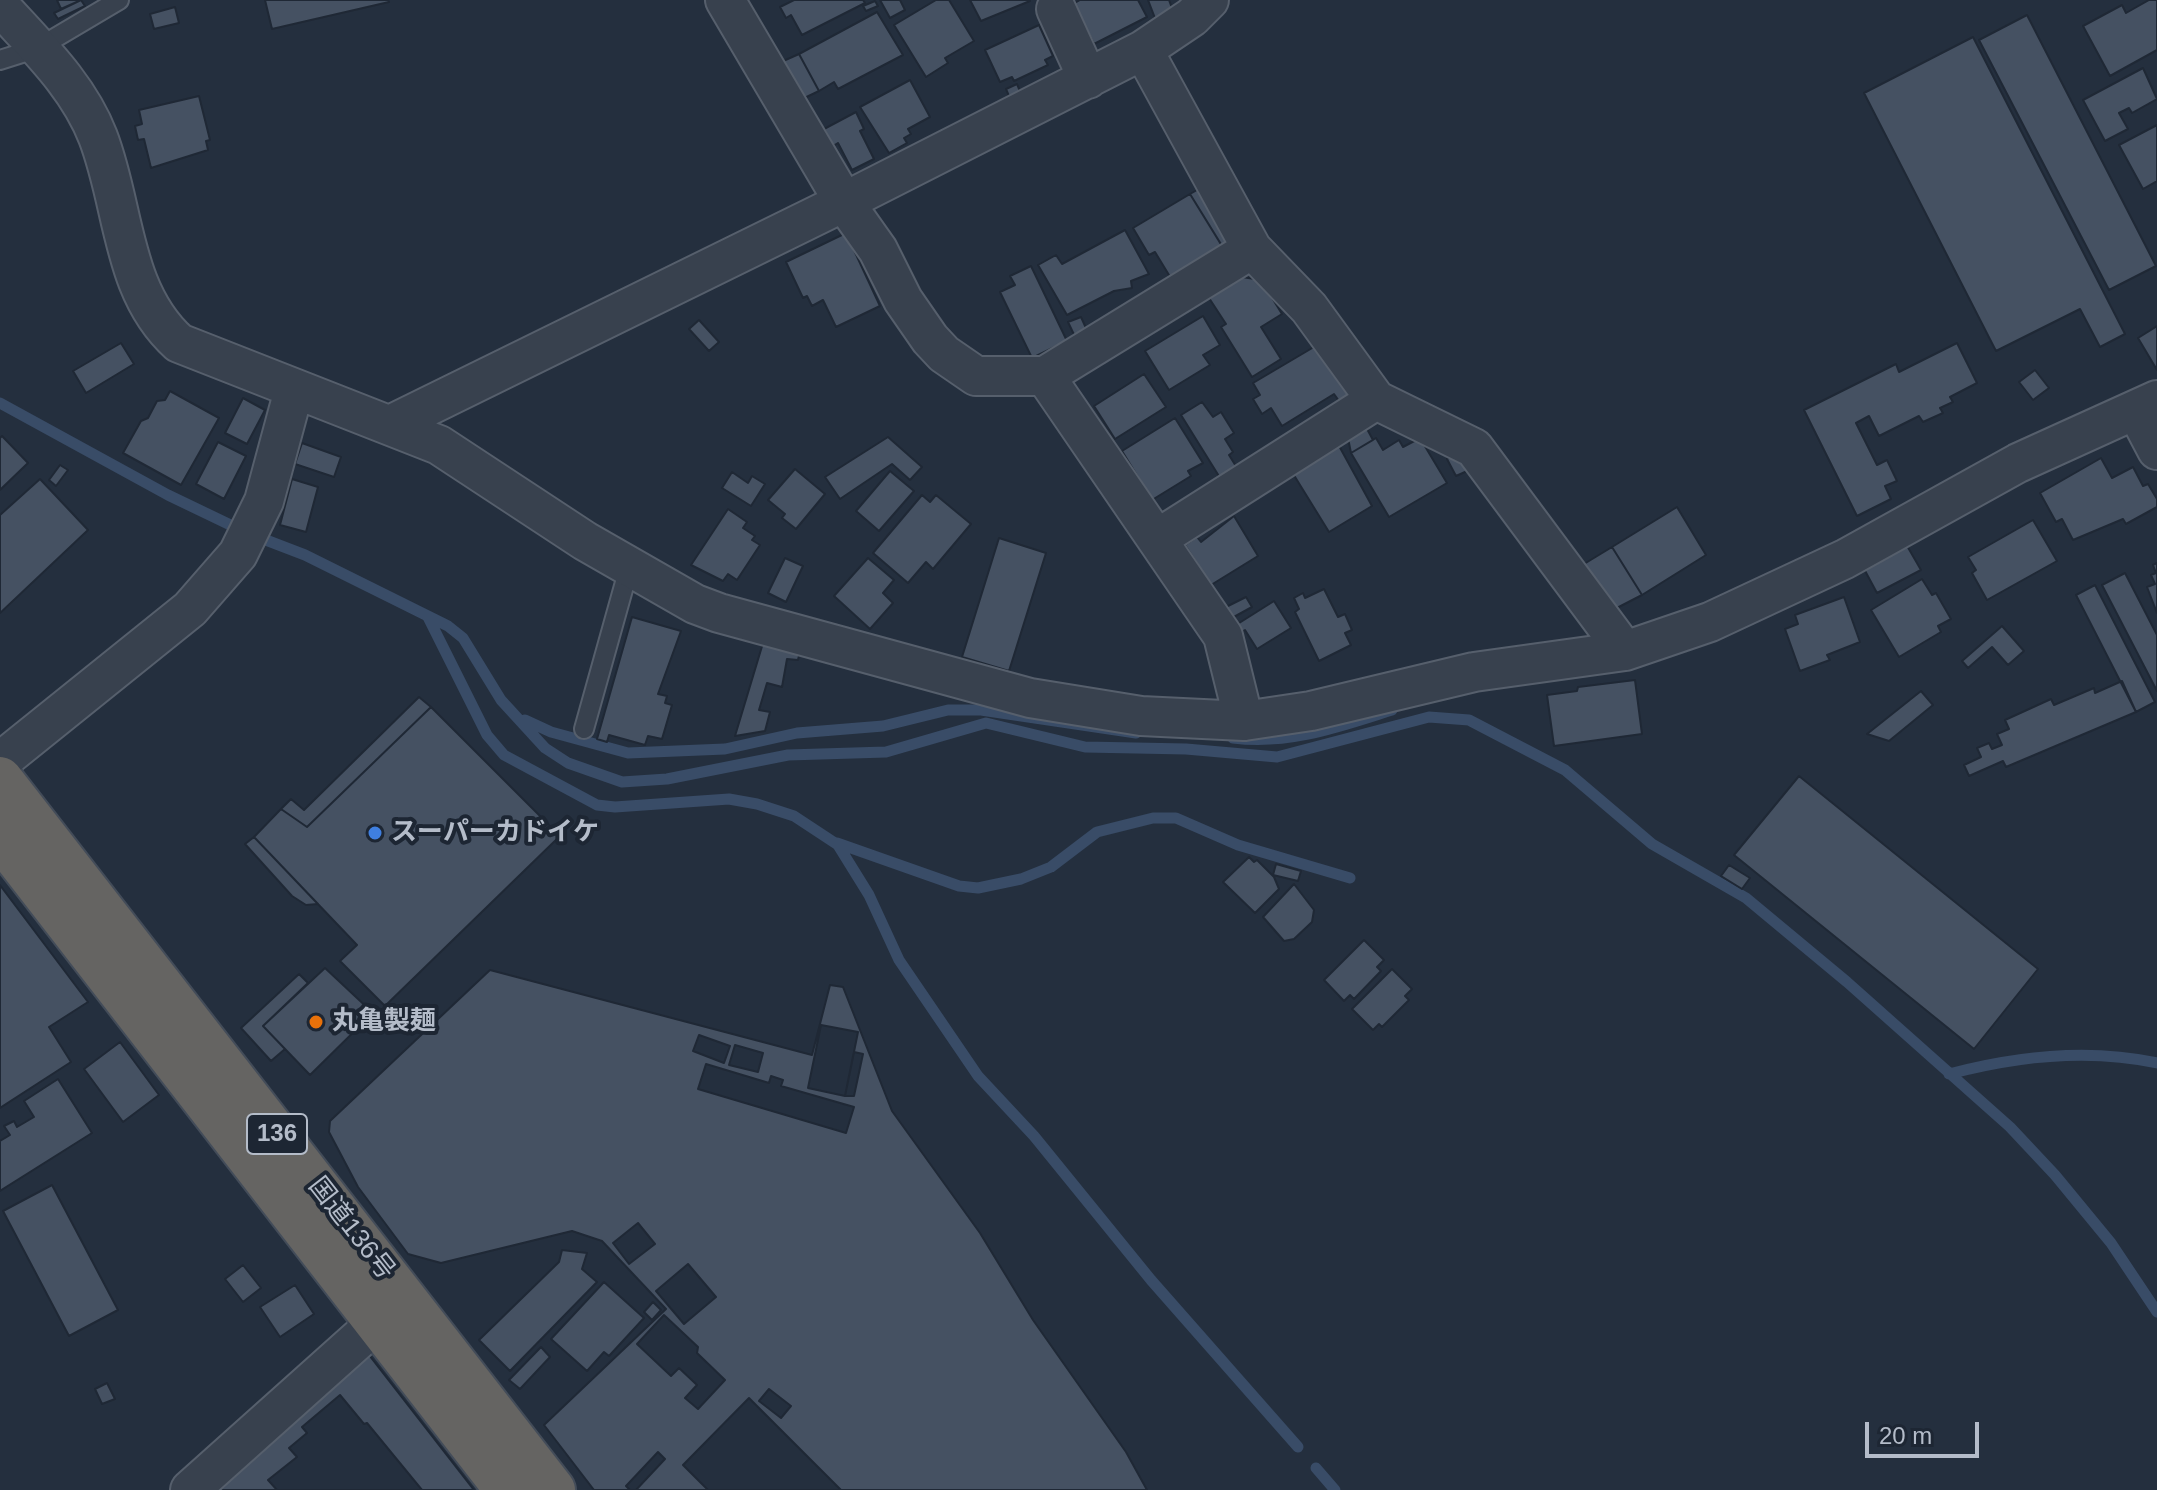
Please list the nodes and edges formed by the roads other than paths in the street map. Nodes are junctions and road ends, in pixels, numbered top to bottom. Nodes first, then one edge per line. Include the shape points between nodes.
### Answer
1 (119, 0) edge
2 (727, 0) edge
3 (1209, 0) edge
4 (0, 6) edge
5 (1056, 9) dead end
6 (38, 48) junction
7 (1143, 50) junction
8 (0, 60) edge
9 (1088, 79) junction
10 (844, 202) junction
11 (1252, 249) junction
12 (1045, 376) junction
13 (294, 390) junction
14 (1376, 400) junction
15 (2147, 406) edge
16 (392, 424) junction
17 (2157, 450) edge
18 (1157, 539) junction
19 (629, 568) junction
20 (1625, 651) junction
21 (1244, 721) junction
22 (584, 729) dead end
23 (0, 762) edge
24 (0, 779) edge
25 (0, 836) edge
26 (390, 1310) junction
27 (190, 1490) edge
28 (507, 1490) edge
29 (553, 1490) edge

1 - 6 lane
2 - 10 street
3 - 7 street
4 - 6 street
5 - 9 street
6 - 8 lane
6 - 13 street via 76,96 97,134 134,273 158,324 179,343
7 - 9 street
7 - 11 street
9 - 10 street
10 - 12 street via 878,250 917,322 944,354 976,376
10 - 16 street
11 - 12 street
11 - 14 street via 1309,308
12 - 18 street
13 - 16 street
13 - 23 street via 264,501 238,554 190,609
14 - 18 street
14 - 20 street via 1474,448
15 - 17 street
15 - 20 street via 2018,463 1845,559 1737,610
16 - 19 street via 469,461
18 - 21 street via 1223,636
19 - 21 street via 719,613 1030,698 1141,716
19 - 22 lane
20 - 21 street via 1474,672 1311,711
24 - 26 highway, 国道136号 / 136
25 - 26 highway, 国道136号 / 136
26 - 27 street
26 - 28 highway, 国道136号 / 136
26 - 29 highway, 国道136号 / 136

